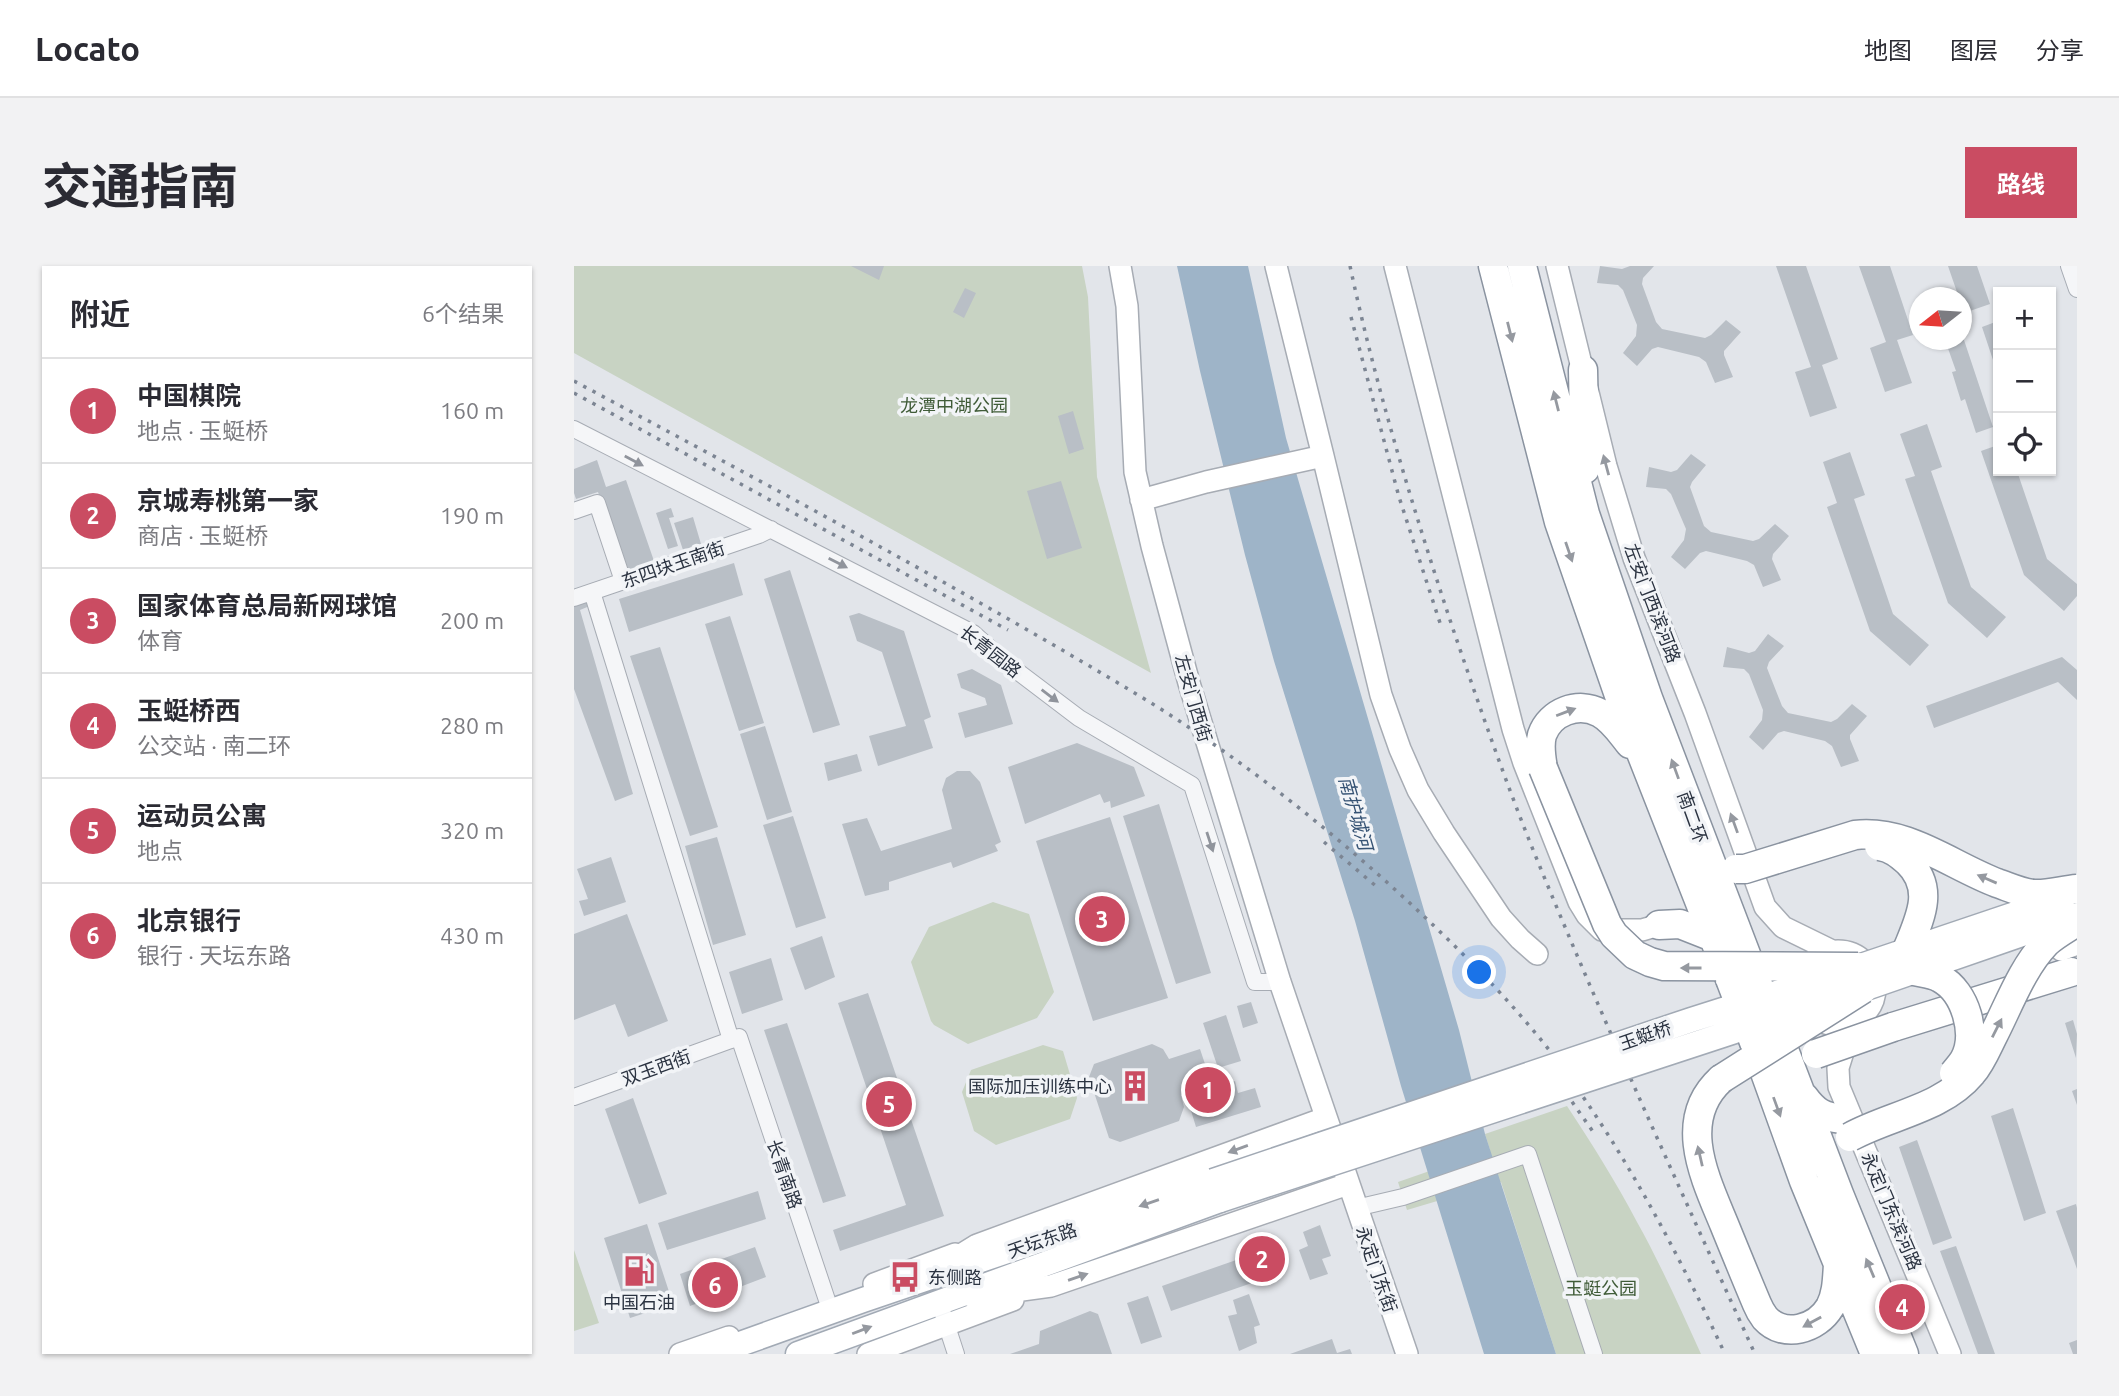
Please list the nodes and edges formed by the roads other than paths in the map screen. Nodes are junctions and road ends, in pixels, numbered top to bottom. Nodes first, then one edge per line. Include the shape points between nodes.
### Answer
1 (1120, 266) edge
2 (1276, 266) edge
3 (1395, 266) edge
4 (1493, 266) edge
5 (1521, 266) edge
6 (1557, 266) edge
7 (2069, 266) edge
8 (2077, 289) edge
9 (1583, 370) junction
10 (574, 429) edge
11 (1313, 458) junction
12 (1141, 500) junction
13 (574, 511) edge
14 (1586, 514) junction
15 (771, 529) junction
16 (622, 581) junction
17 (592, 592) junction
18 (574, 598) edge
19 (1644, 763) junction
20 (1707, 854) junction
21 (2077, 878) edge
22 (1689, 880) junction
23 (1739, 880) junction
24 (2077, 891) edge
25 (2077, 915) edge
26 (2049, 917) junction
27 (2077, 922) edge
28 (1659, 925) junction
29 (1723, 929) junction
30 (1832, 951) junction
31 (1537, 954) dead end
32 (1910, 961) junction
33 (2072, 963) edge
34 (1869, 975) junction
35 (1280, 982) junction
36 (1798, 998) junction
37 (1852, 1023) junction
38 (735, 1039) junction
39 (1783, 1059) junction
40 (1827, 1061) junction
41 (574, 1097) edge
42 (1325, 1118) junction
43 (1846, 1128) junction
44 (1275, 1135) junction
45 (1336, 1150) junction
46 (1348, 1184) junction
47 (1217, 1190) junction
48 (1839, 1194) junction
49 (1298, 1202) junction
50 (1356, 1208) junction
51 (977, 1245) junction
52 (1838, 1264) junction
53 (911, 1285) junction
54 (1051, 1286) junction
55 (939, 1302) junction
56 (829, 1307) junction
57 (947, 1326) junction
58 (680, 1354) edge
59 (712, 1354) edge
60 (798, 1354) edge
61 (868, 1354) edge
62 (956, 1354) edge
63 (1407, 1354) edge
64 (1594, 1354) edge
65 (1875, 1354) edge
66 (1904, 1354) edge
67 (1950, 1354) edge

1 - 12 street, 左安门西街
2 - 11 street
3 - 28 street via 1513,729 1579,902 1601,930 1642,930
4 -> 19 highway, 南二环 via 1559,522
14 -> 5 highway, 南二环
6 - 9 street, 左安门西滨河路
7 - 8 street
9 - 14 highway
30 -> 9 street, 左安门西滨河路 via 1783,928 1765,907 1634,558
10 -> 15 street, 长青园路
11 - 12 street
11 - 31 street via 1400,749 1444,833 1501,918
12 - 35 street, 左安门西街 via 1189,683
13 - 16 street via 597,503
20 -> 14 highway, 南二环
15 - 16 street, 东四块玉南街
15 -> 35 street, 长青园路 via 973,633 1079,718 1192,785 1255,982
16 - 17 street, 东四块玉南街
17 - 18 street, 东四块玉南街
17 - 38 street, 长青南路
19 - 22 highway, 南二环
34 -> 19 highway, bridge via 1680,968 1650,962 1619,940 1607,924 1544,768 1540,744 1553,718 1581,708 1612,722
20 - 23 highway
20 - 29 highway, 南二环
21 - 26 street via 2039,892
22 - 28 highway via 1675,910
22 - 29 highway, 南二环
24 -> 23 highway, bridge via 2022,892 1902,839 1873,834 1854,835 1745,869
23 - 29 highway via 1735,906
23 - 32 highway, bridge via 1749,886 1861,845 1897,852 1917,871 1924,902
24 - 32 main road, 玉蜓桥, bridge
25 - 32 main road, 玉蜓桥, bridge
26 - 33 street
26 - 34 street
43 -> 27 highway, bridge via 1870,1126 1953,1091 1973,1073 2038,953
28 - 29 highway
29 - 39 highway, 南二环, bridge
30 - 34 street via 1856,955
30 - 36 street via 1813,959 1802,976
32 - 34 main road, 玉蜓桥, bridge
32 - 43 highway, bridge via 1939,977 1960,998 1969,1025 1965,1059 1952,1076
33 - 40 highway, bridge via 1893,1027
34 - 37 street via 1874,997 1870,1008
34 - 47 main road, 玉蜓桥, bridge via 1691,1020
52 -> 34 highway, bridge via 1836,1294 1823,1317 1812,1325 1787,1330 1765,1318 1709,1188 1696,1140 1699,1112 1712,1086
35 - 42 street, 左安门西街
36 - 37 street via 1823,1023
36 - 45 street
37 - 40 street
38 - 41 street, 双玉西街
38 - 56 street, 长青南路
39 - 40 highway
39 - 43 highway via 1813,1109
39 - 48 highway, 南二环
39 -> 52 highway, 南二环 via 1804,1181
40 - 67 street, 永定门东滨河路
42 - 44 street
42 - 45 street, 左安门西街
43 - 48 highway via 1837,1171
44 - 49 street
44 -> 51 street
45 - 46 street, 永定门东街
46 - 49 street
46 - 50 street, 永定门东街
47 -> 53 main road, 天坛东路
47 - 55 main road, 天坛东路
66 -> 48 highway, 南二环
54 -> 49 street
50 - 63 street, 永定门东街
50 - 64 street via 1403,1197 1528,1154
51 - 53 street
51 - 56 street
52 - 65 highway, 南二环
53 - 56 main road, 天坛东路
54 - 55 street
54 - 57 street
55 - 57 street
60 -> 55 main road, 天坛东路
56 - 58 street
56 - 59 main road, 天坛东路
57 - 61 street
57 - 62 street

